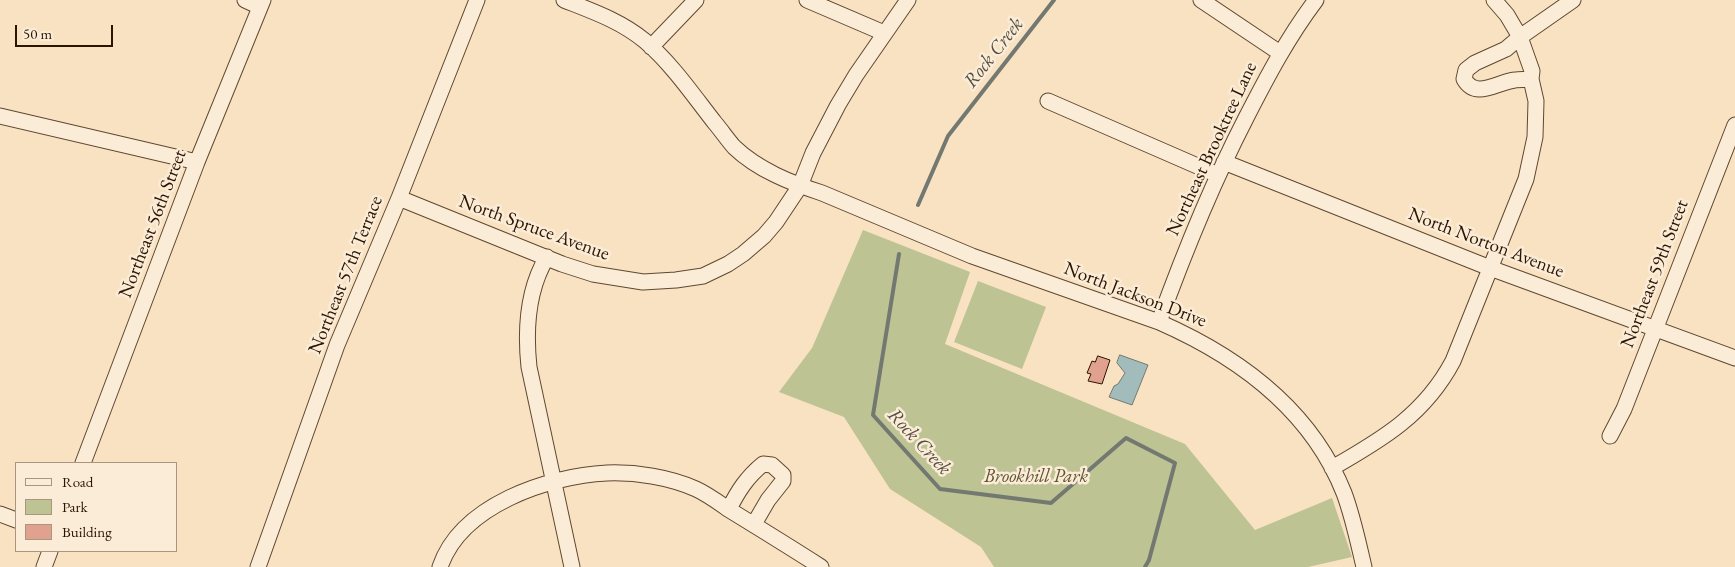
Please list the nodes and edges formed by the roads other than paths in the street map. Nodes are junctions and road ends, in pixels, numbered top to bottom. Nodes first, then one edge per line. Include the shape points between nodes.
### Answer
1 (246, 0) edge
2 (477, 0) edge
3 (564, 0) edge
4 (696, 0) edge
5 (807, 0) edge
6 (908, 0) edge
7 (1201, 0) edge
8 (1316, 0) edge
9 (1494, 0) edge
10 (1573, 0) edge
11 (261, 4) edge
12 (884, 33) junction
13 (1520, 37) junction
14 (651, 47) junction
15 (1280, 53) junction
16 (1532, 79) junction
17 (1048, 101) dead end
18 (0, 116) edge
19 (1735, 125) edge
20 (197, 162) junction
21 (1221, 169) junction
22 (800, 186) junction
23 (399, 198) junction
24 (547, 257) junction
25 (1490, 268) junction
26 (1159, 322) junction
27 (1656, 328) junction
28 (1735, 358) edge
29 (1610, 436) dead end
30 (83, 462) edge
31 (1332, 468) junction
32 (554, 482) junction
33 (729, 509) junction
34 (0, 514) edge
35 (15, 520) edge
36 (754, 524) junction
37 (50, 552) edge
38 (44, 567) edge
39 (258, 567) edge
40 (440, 567) edge
41 (572, 567) edge
42 (821, 567) edge
43 (1364, 567) edge

1 - 11 street
2 - 23 street, Northeast 57th Terrace
3 - 14 street, North Jackson Drive via 606,17
4 - 14 street
5 - 12 street
6 - 12 street, North Spruce Avenue
7 - 15 street
8 - 15 street, Northeast Brooktree Lane
9 - 13 street
10 - 13 street
11 - 20 street, Northeast 56th Street
12 - 22 street, North Spruce Avenue via 838,106
13 - 16 street
13 - 16 street via 1506,49 1475,62 1466,70 1464,79 1468,86 1479,90
14 - 22 street, North Jackson Drive via 734,147 774,174
15 - 21 street, Northeast Brooktree Lane
16 - 25 street via 1536,101 1532,158 1519,200
17 - 21 street, North Norton Avenue
18 - 20 street
19 - 27 street, Northeast 59th Street
20 - 30 street, Northeast 56th Street
21 - 25 street, North Norton Avenue
21 - 26 street, Northeast Brooktree Lane
22 - 24 street, North Spruce Avenue via 764,236 744,254 704,276 659,282 626,280 593,274
22 - 26 street, North Jackson Drive via 972,256
23 - 24 street, North Spruce Avenue
23 - 39 street, Northeast 57th Terrace via 337,346
24 - 32 street via 533,289 527,347
25 - 27 street, North Norton Avenue
25 - 31 street via 1453,361 1432,395 1394,430
26 - 31 street, North Jackson Drive via 1222,353 1253,375 1296,415
27 - 28 street, North Norton Avenue
27 - 29 street, Northeast 59th Street
31 - 43 street, North Jackson Drive via 1353,520
32 - 33 street via 607,473 653,476 697,489
32 - 40 street via 511,497 478,517 464,530
32 - 41 street
33 - 36 street
33 - 36 street via 751,474 763,464 772,465 783,475 783,481
34 - 35 street
36 - 42 street
37 - 38 street

